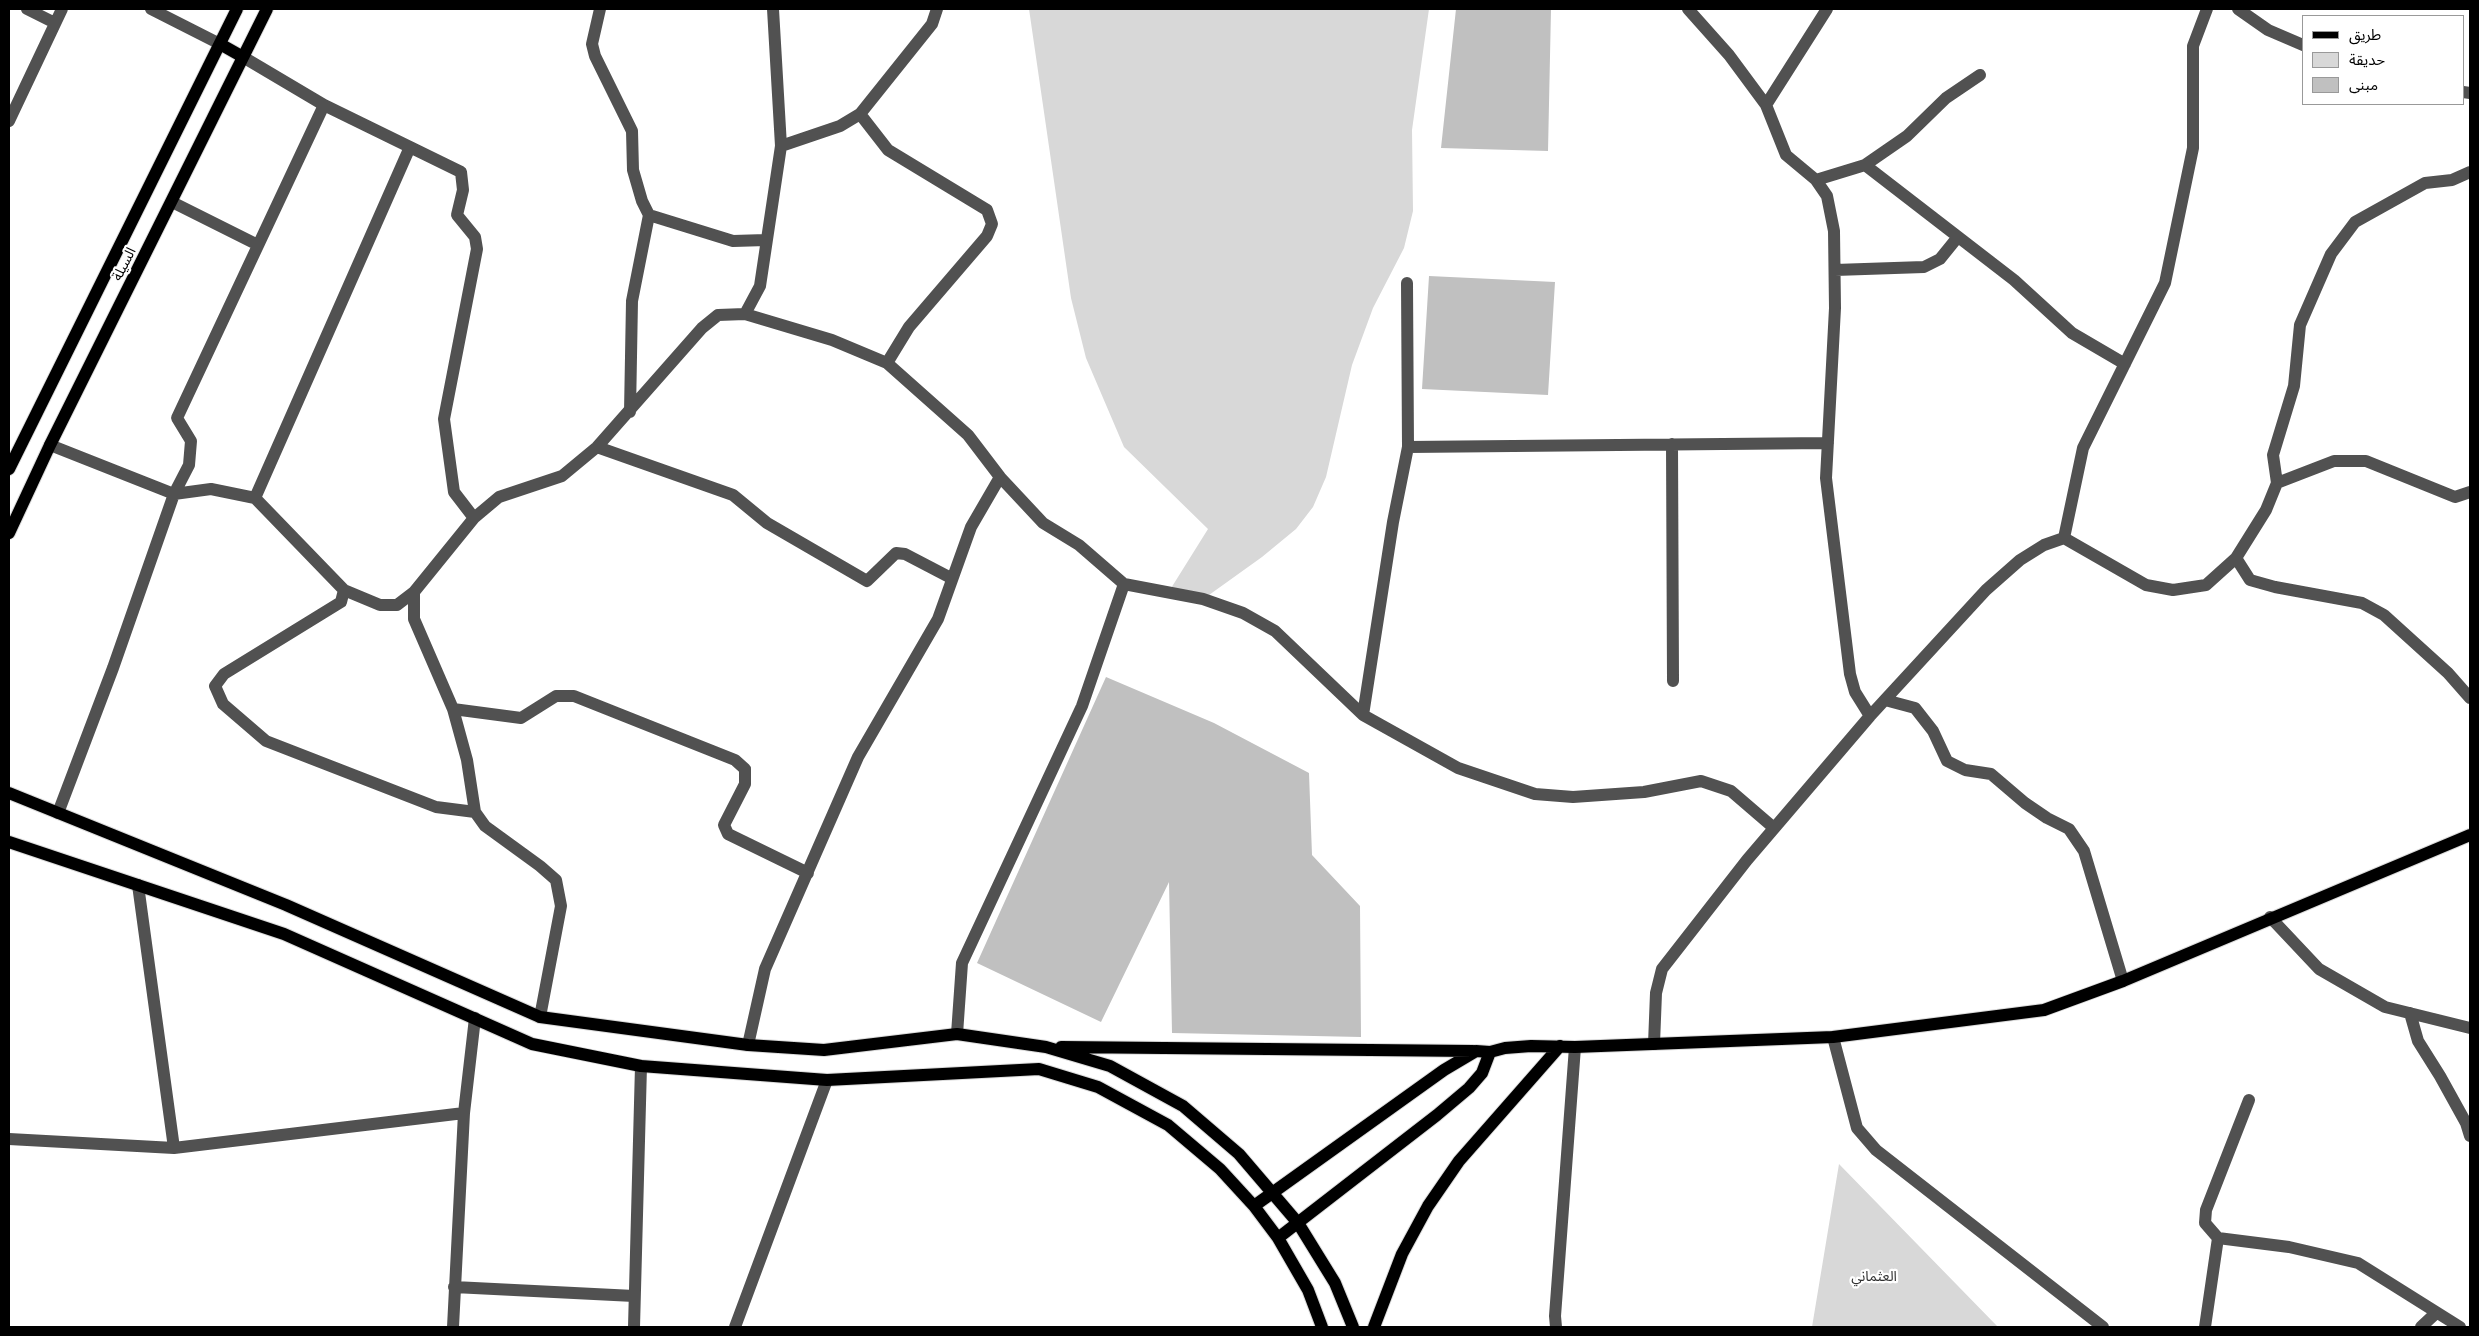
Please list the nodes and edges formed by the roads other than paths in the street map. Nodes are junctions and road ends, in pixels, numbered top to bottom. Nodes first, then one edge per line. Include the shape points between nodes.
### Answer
1 (27, 9) edge
2 (62, 9) edge
3 (152, 9) edge
4 (237, 9) edge
5 (267, 9) edge
6 (600, 9) edge
7 (773, 9) edge
8 (937, 9) edge
9 (1688, 9) edge
10 (1827, 9) edge
11 (2207, 9) edge
12 (2238, 9) edge
13 (55, 23) junction
14 (220, 44) junction
15 (2302, 45) edge
16 (243, 57) junction
17 (1980, 75) dead end
18 (324, 104) junction
19 (1766, 105) junction
20 (860, 114) junction
21 (9, 121) edge
22 (781, 146) junction
23 (410, 147) junction
24 (1865, 165) junction
25 (2470, 172) edge
26 (1816, 180) junction
27 (172, 202) junction
28 (649, 215) junction
29 (1957, 238) junction
30 (766, 240) junction
31 (258, 245) junction
32 (1835, 270) junction
33 (1408, 283) dead end
34 (745, 314) junction
35 (887, 363) junction
36 (2125, 364) junction
37 (630, 412) junction
38 (1828, 443) junction
39 (1672, 444) junction
40 (50, 445) junction
41 (597, 447) junction
42 (1408, 447) junction
43 (9, 469) edge
44 (1000, 478) junction
45 (2277, 483) junction
46 (2470, 492) edge
47 (174, 494) junction
48 (255, 498) junction
49 (474, 518) junction
50 (9, 533) edge
51 (2064, 538) junction
52 (2236, 558) junction
53 (951, 578) junction
54 (1124, 584) junction
55 (344, 590) junction
56 (414, 592) junction
57 (1673, 681) dead end
58 (2470, 698) edge
59 (1885, 700) junction
60 (453, 709) junction
61 (1363, 715) junction
62 (1870, 716) junction
63 (9, 793) edge
64 (475, 812) junction
65 (58, 813) junction
66 (1774, 828) junction
67 (2470, 835) edge
68 (9, 842) edge
69 (808, 873) junction
70 (138, 885) junction
71 (2270, 917) junction
72 (2123, 981) junction
73 (2410, 1012) junction
74 (540, 1017) junction
75 (475, 1018) junction
76 (2470, 1028) edge
77 (957, 1034) junction
78 (1833, 1037) junction
79 (1654, 1044) junction
80 (748, 1045) junction
81 (1560, 1046) junction
82 (1046, 1047) junction
83 (1574, 1047) junction
84 (1476, 1051) junction
85 (1490, 1052) junction
86 (641, 1066) junction
87 (827, 1080) junction
88 (2249, 1100) dead end
89 (464, 1113) junction
90 (2470, 1136) edge
91 (9, 1139) edge
92 (174, 1148) junction
93 (1274, 1192) junction
94 (1254, 1206) junction
95 (1298, 1223) junction
96 (1278, 1238) junction
97 (2218, 1238) junction
98 (454, 1287) junction
99 (634, 1296) junction
100 (2436, 1313) junction
101 (453, 1327) edge
102 (634, 1327) edge
103 (735, 1327) edge
104 (1322, 1327) edge
105 (1353, 1327) edge
106 (1374, 1327) edge
107 (1556, 1327) edge
108 (2103, 1327) edge
109 (2205, 1327) edge
110 (2421, 1327) edge
111 (2460, 1327) edge

1 - 13 street
2 - 13 street
3 - 14 street
4 - 14 main road, السيلة
5 - 16 main road, السيلة
6 - 28 street via 592,44 632,131 633,170
7 - 22 street
8 - 20 street via 932,24
9 - 19 street via 1729,55
10 - 19 street
11 - 36 street via 2193,46 2193,148 2165,283
12 - 15 street via 2268,30
13 - 21 street
14 - 16 main road
14 - 43 main road, السيلة
16 - 18 street
16 - 27 main road, السيلة
17 - 24 street via 1946,98 1907,136
18 - 23 street
18 - 31 street
19 - 26 street via 1786,155
20 - 22 street via 840,126
20 - 35 street via 888,150 987,210 992,224 987,236 909,327
22 - 30 street
23 - 48 street
23 - 49 street via 461,172 463,190 457,215 475,237 477,249 444,419 454,492
24 - 26 street
24 - 29 street
25 - 45 street via 2452,180 2425,183 2355,222 2331,254 2300,325 2294,386 2273,455
26 - 32 street via 1828,196 1834,231
27 - 31 street
27 - 40 main road, السيلة
28 - 30 street via 733,241
28 - 37 street via 632,301
29 - 32 street via 1940,259 1924,267
29 - 36 street via 2014,280 2072,333
30 - 34 street via 760,286
31 - 47 street via 178,418 191,441 189,465
32 - 38 street via 1836,308
33 - 42 street
34 - 35 street via 832,340
34 - 37 street via 718,315
35 - 44 street via 968,435
36 - 51 street via 2083,448
37 - 41 street
38 - 39 street
38 - 62 street via 1826,478 1850,674 1855,692
39 - 42 street
39 - 57 street
40 - 47 street
40 - 50 main road, السيلة
41 - 49 street via 562,476 499,497
41 - 53 street via 733,495 767,523 867,581 896,553 905,554
42 - 61 street
44 - 53 street via 971,527
44 - 54 street via 1044,523 1079,546
45 - 46 street via 2334,461 2366,460 2455,496
45 - 52 street via 2266,510
47 - 48 street via 211,489
47 - 65 street
48 - 55 street
49 - 56 street
51 - 52 street via 2146,585 2173,590 2206,585
51 - 59 street via 2044,545 2020,560 1986,590
52 - 58 street via 2250,580 2362,603 2384,615 2448,673
53 - 69 street via 938,620 858,757
54 - 61 street via 1203,599 1243,613 1275,631
54 - 77 street via 1082,706 962,963
55 - 56 street via 380,605 397,605
55 - 64 street via 341,602 224,674 215,686 223,704 266,741 436,807
56 - 60 street via 414,619
59 - 62 street
59 - 72 street via 1915,708 1933,731 1947,761 1965,770 1990,774 2025,803 2070,829 2084,851
60 - 64 street via 468,760
60 - 69 street via 521,718 556,696 574,696 736,760 745,769 745,784 724,825 728,834
61 - 66 street via 1458,768 1535,794 1573,797 1635,792 1701,781 1731,791
62 - 66 street
63 - 65 main road
64 - 74 street via 485,826 556,880 561,906
65 - 74 main road via 286,905
66 - 79 street via 1662,969 1656,992
67 - 71 main road
68 - 70 main road
69 - 80 street via 765,969
70 - 75 main road via 284,934
70 - 92 street
71 - 72 main road
71 - 73 street via 2319,969 2385,1007
72 - 78 main road via 2044,1010
73 - 76 street
73 - 90 street via 2418,1041 2445,1084
74 - 80 main road
75 - 86 main road via 532,1044
75 - 89 street
77 - 80 main road via 824,1050
77 - 82 main road
78 - 79 main road
78 - 108 street via 1857,1128 1876,1150
79 - 83 main road
81 - 83 main road
81 - 85 main road via 1505,1048
81 - 106 main road via 1459,1161 1428,1206 1402,1254
82 - 84 main road
82 - 93 main road via 1110,1066 1183,1106 1239,1154
83 - 107 street
84 - 85 main road
84 - 93 main road via 1444,1070
85 - 95 main road via 1482,1073 1469,1088
86 - 87 main road
86 - 99 street
87 - 94 main road via 1038,1069 1098,1087 1168,1125 1220,1169
87 - 103 street
88 - 97 street via 2206,1210 2205,1223
89 - 92 street
89 - 98 street
91 - 92 street
93 - 94 main road
93 - 95 main road
94 - 96 main road
95 - 96 main road
95 - 105 main road via 1335,1283
96 - 104 main road via 1308,1290
97 - 100 street via 2289,1247 2358,1263
97 - 109 street
98 - 99 street
98 - 101 street
99 - 102 street
100 - 110 street
100 - 111 street

